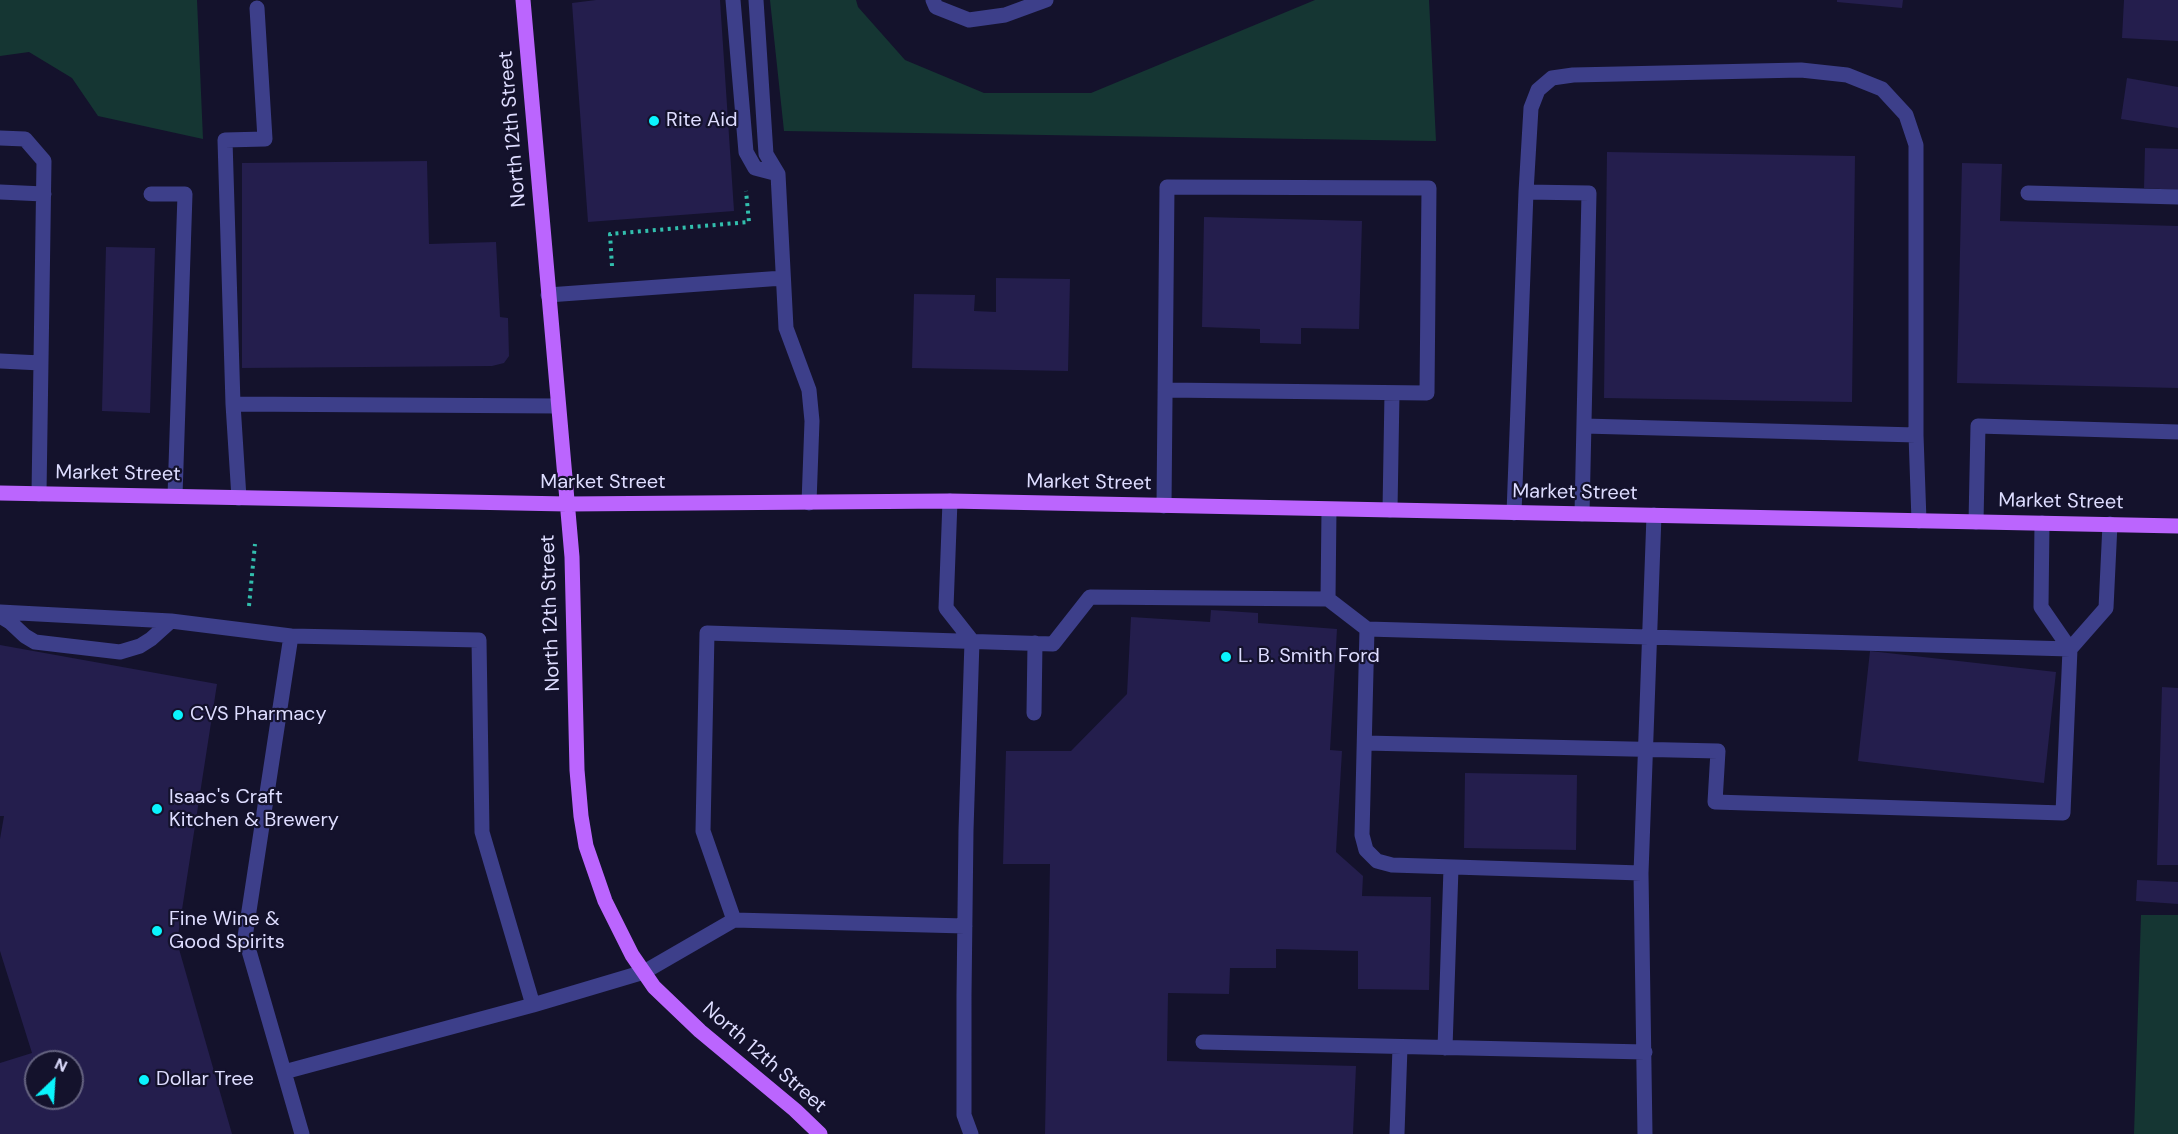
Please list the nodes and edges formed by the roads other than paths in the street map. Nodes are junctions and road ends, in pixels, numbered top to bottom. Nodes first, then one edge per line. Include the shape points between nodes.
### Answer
1 (522, 0) edge
2 (733, 0) edge
3 (756, 0) edge
4 (933, 0) edge
5 (1046, 0) edge
6 (257, 8) dead end
7 (0, 138) edge
8 (778, 174) junction
9 (0, 192) edge
10 (1526, 192) junction
11 (2028, 193) dead end
12 (44, 194) junction
13 (151, 194) dead end
14 (2178, 197) edge
15 (783, 278) junction
16 (548, 295) junction
17 (0, 361) edge
18 (41, 363) junction
19 (1165, 390) junction
20 (1392, 393) junction
21 (233, 404) junction
22 (558, 406) junction
23 (1584, 426) junction
24 (2178, 432) edge
25 (1916, 435) junction
26 (0, 493) edge
27 (39, 494) junction
28 (176, 496) junction
29 (239, 498) junction
30 (950, 501) junction
31 (809, 503) junction
32 (567, 504) junction
33 (1164, 506) junction
34 (1329, 510) junction
35 (1390, 510) junction
36 (1514, 513) junction
37 (1582, 514) junction
38 (1654, 515) junction
39 (1919, 520) junction
40 (1976, 522) junction
41 (2042, 522) junction
42 (2110, 524) junction
43 (2178, 526) edge
44 (1328, 599) junction
45 (0, 612) edge
46 (0, 616) edge
47 (171, 621) junction
48 (1367, 629) junction
49 (291, 636) junction
50 (1651, 638) junction
51 (972, 641) junction
52 (1035, 644) junction
53 (2070, 649) junction
54 (1034, 713) dead end
55 (1365, 743) junction
56 (1646, 750) junction
57 (1451, 868) junction
58 (1641, 873) junction
59 (734, 920) junction
60 (965, 926) junction
61 (644, 972) junction
62 (533, 1005) junction
63 (1203, 1042) dead end
64 (1401, 1047) junction
65 (1445, 1048) junction
66 (1645, 1052) junction
67 (284, 1072) junction
68 (302, 1134) edge
69 (820, 1134) edge
70 (971, 1134) edge
71 (1397, 1134) edge
72 (1645, 1134) edge

1 - 16 main road, North 12th Street
2 - 8 lane via 746,152 755,168
3 - 8 lane via 766,154
4 - 5 lane via 936,7 969,20 1005,15
6 - 21 lane via 265,139 225,140
7 - 12 lane via 25,139 44,161
8 - 15 lane
9 - 12 lane
10 - 23 lane via 1589,193
10 - 25 lane via 1531,108 1538,90 1552,78 1801,70 1847,75 1881,90 1906,115 1916,145
10 - 36 lane
11 - 14 lane
12 - 18 lane
13 - 28 lane via 185,194
15 - 16 lane
15 - 31 lane via 786,328 809,390
16 - 22 main road, North 12th Street
17 - 18 lane
18 - 27 lane
19 - 20 lane
19 - 20 lane via 1167,187 1429,188 1427,393
19 - 33 lane
20 - 35 lane
21 - 22 lane
21 - 29 lane
22 - 32 main road, North 12th Street
23 - 25 lane
23 - 37 lane
24 - 40 lane via 1978,426
25 - 39 lane
26 - 27 main road, Market Street
27 - 28 main road, Market Street
28 - 29 main road, Market Street
29 - 32 main road, Market Street
30 - 31 main road, Market Street
30 - 33 main road, Market Street
30 - 51 lane via 946,608
31 - 32 main road, Market Street
32 - 61 main road, North 12th Street via 580,816 586,846 606,901
33 - 34 main road, Market Street
34 - 35 main road, Market Street
34 - 44 lane
35 - 36 main road, Market Street
36 - 37 main road, Market Street
37 - 38 main road, Market Street
38 - 39 main road, Market Street
38 - 50 lane
39 - 40 main road, Market Street
40 - 41 main road, Market Street
41 - 42 main road, Market Street
41 - 53 lane via 2041,607
42 - 43 main road, Market Street
42 - 53 lane via 2106,608
44 - 48 lane
44 - 52 lane via 1090,597 1053,644
45 - 47 lane
46 - 47 lane via 35,642 120,652 140,646
47 - 49 lane
48 - 50 lane
48 - 55 lane
49 - 62 lane via 479,640 482,832
49 - 67 lane via 244,937
50 - 53 lane
50 - 56 lane
51 - 52 lane
51 - 59 lane via 707,633 703,831
51 - 60 lane
52 - 54 lane
53 - 56 lane via 2063,813 1715,802 1718,751
55 - 56 lane
55 - 57 lane via 1362,835 1366,850 1377,861 1392,866
56 - 58 lane
57 - 58 lane
57 - 65 lane
58 - 66 lane
59 - 60 lane
59 - 61 lane
60 - 70 lane via 964,1115
61 - 62 lane
61 - 69 main road, North 12th Street via 654,987 700,1030
62 - 67 lane
63 - 64 lane
64 - 65 lane
64 - 71 lane
65 - 66 lane
66 - 72 lane
67 - 68 lane

